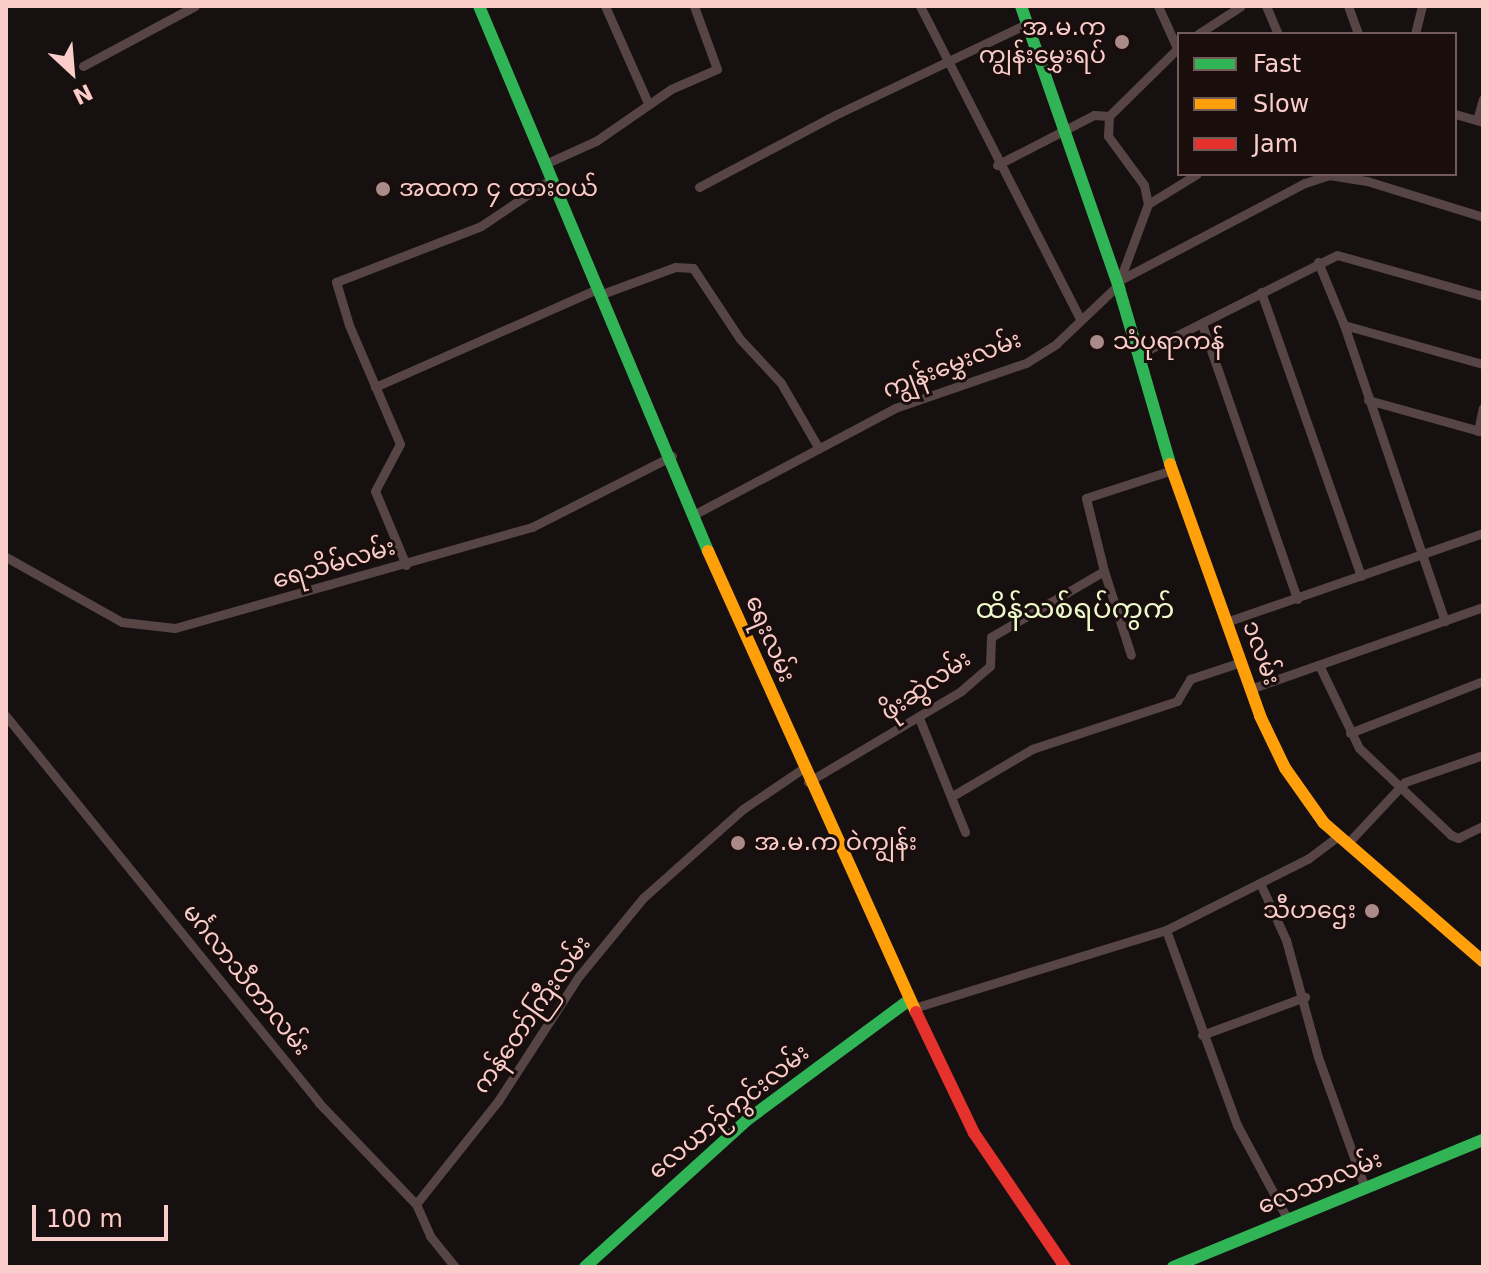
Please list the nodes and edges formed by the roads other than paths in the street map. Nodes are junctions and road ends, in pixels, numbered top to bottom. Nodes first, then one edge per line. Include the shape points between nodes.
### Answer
1 (195, 6) edge
2 (479, 6) edge
3 (605, 6) edge
4 (694, 6) edge
5 (920, 6) edge
6 (1021, 6) edge
7 (1158, 6) edge
8 (1241, 6) edge
9 (1266, 6) edge
10 (1348, 6) edge
11 (1422, 6) edge
12 (1027, 24) junction
13 (1201, 32) edge
14 (1277, 32) edge
15 (1357, 32) edge
16 (1416, 32) edge
17 (1177, 45) edge
18 (1177, 48) edge
19 (946, 60) junction
20 (83, 66) dead end
21 (1483, 99) edge
22 (648, 103) junction
23 (1457, 115) edge
24 (1109, 116) junction
25 (1480, 121) edge
26 (1060, 130) junction
27 (545, 164) junction
28 (997, 165) junction
29 (1194, 176) edge
30 (1326, 176) edge
31 (1349, 176) edge
32 (1369, 177) edge
33 (551, 179) junction
34 (699, 187) dead end
35 (1148, 204) junction
36 (1483, 217) edge
37 (1318, 262) junction
38 (1119, 282) junction
39 (601, 291) junction
40 (1261, 292) junction
41 (1483, 296) edge
42 (1080, 319) junction
43 (1202, 324) junction
44 (1344, 325) junction
45 (1140, 354) junction
46 (1483, 364) edge
47 (375, 387) junction
48 (1368, 400) junction
49 (1483, 408) edge
50 (1480, 432) edge
51 (818, 447) junction
52 (672, 456) junction
53 (1172, 470) junction
54 (695, 514) junction
55 (1483, 533) edge
56 (6, 557) edge
57 (1422, 557) junction
58 (406, 565) junction
59 (1104, 571) junction
60 (1361, 576) junction
61 (1297, 599) junction
62 (1483, 607) edge
63 (1445, 621) junction
64 (1226, 622) junction
65 (1131, 655) dead end
66 (1241, 662) junction
67 (1320, 667) junction
68 (1483, 681) edge
69 (1250, 689) junction
70 (6, 716) edge
71 (919, 718) junction
72 (1350, 733) junction
73 (1483, 755) edge
74 (802, 769) junction
75 (808, 782) junction
76 (1399, 787) junction
77 (954, 795) junction
78 (1483, 826) edge
79 (965, 832) dead end
80 (1343, 840) junction
81 (1260, 883) junction
82 (1166, 930) junction
83 (1483, 961) edge
84 (1305, 997) junction
85 (912, 1004) junction
86 (1202, 1035) junction
87 (1483, 1140) edge
88 (1365, 1188) junction
89 (416, 1204) junction
90 (1288, 1220) junction
91 (455, 1267) edge
92 (585, 1267) edge
93 (1065, 1267) edge
94 (1173, 1267) edge

1 - 20 street
2 - 27 street, ရေးလမ်း
3 - 22 street
4 - 22 street via 717,69
5 - 19 street
6 - 12 street
7 - 17 street
8 - 13 street
9 - 14 street
10 - 15 street
11 - 16 street
12 - 19 street
12 - 26 street
18 - 24 street
19 - 28 street
19 - 34 street
21 - 25 street
22 - 27 street via 596,141
23 - 25 street
24 - 26 street via 1094,115
24 - 35 street via 1108,136 1144,185
26 - 28 street
26 - 38 street
27 - 33 street, ရေးလမ်း
28 - 42 street
29 - 35 street
30 - 38 street
31 - 32 street
32 - 36 street
33 - 39 street, ရေးလမ်း
33 - 47 street via 481,226 336,282
35 - 38 street
37 - 40 street
37 - 41 street via 1337,255 1357,259
37 - 44 street
38 - 42 street, ကျွန်းမွှေးလမ်း
38 - 45 street, ၁လမ်း
39 - 47 street
39 - 51 street via 675,267 693,268 740,339 781,383
39 - 52 street, ရေးလမ်း
40 - 43 street
40 - 60 street
42 - 51 street, ကျွန်းမွှေးလမ်း via 1056,344 1026,363 895,408
43 - 45 street
43 - 61 street
44 - 46 street
44 - 48 street
45 - 53 street, ၁လမ်း
47 - 58 street via 400,444 375,491
48 - 50 street
48 - 57 street
49 - 50 street
51 - 54 street, ကျွန်းမွှေးလမ်း
52 - 54 street, ရေးလမ်း
52 - 58 street, ရေသိမ်လမ်း via 532,527
53 - 59 street via 1086,498
53 - 64 street, ၁လမ်း
54 - 74 street, ရေးလမ်း
55 - 57 street
56 - 58 street, ရေသိမ်လမ်း via 122,622 175,628
57 - 60 street
57 - 63 street
59 - 65 street
59 - 71 street, ဖိုးဆွဲလမ်း via 991,637 992,659 986,671
60 - 61 street
61 - 64 street
62 - 63 street
63 - 67 street
64 - 66 street, ၁လမ်း
66 - 69 street, ၁လမ်း
66 - 77 street via 1190,679 1177,701 1032,749
67 - 69 street
67 - 72 street
68 - 72 street
69 - 80 street, ၁လမ်း via 1291,779
70 - 89 street, မင်္ဂလာသီတာလမ်း via 319,1103
71 - 75 street, ဖိုးဆွဲလမ်း
71 - 77 street
72 - 76 street
73 - 76 street
74 - 75 street, ရေးလမ်း
74 - 89 street, ကန်တော်ကြီးလမ်း via 743,809 643,898 579,976 498,1101
75 - 85 street, ရေးလမ်း
76 - 78 street via 1451,835 1458,838
76 - 80 street
77 - 79 street
80 - 81 street
80 - 83 street, ၁လမ်း
81 - 82 street
81 - 84 street
82 - 85 street
82 - 86 street
84 - 86 street
84 - 88 street via 1318,1057
85 - 92 street, လေယာဉ်ကွင်းလမ်း via 726,1136
85 - 93 street, ရေးလမ်း via 974,1133
86 - 90 street via 1237,1125
87 - 88 street, လေသာလမ်း
88 - 90 street, လေသာလမ်း
89 - 91 street, မင်္ဂလာသီတာလမ်း via 430,1236
90 - 94 street, လေသာလမ်း

